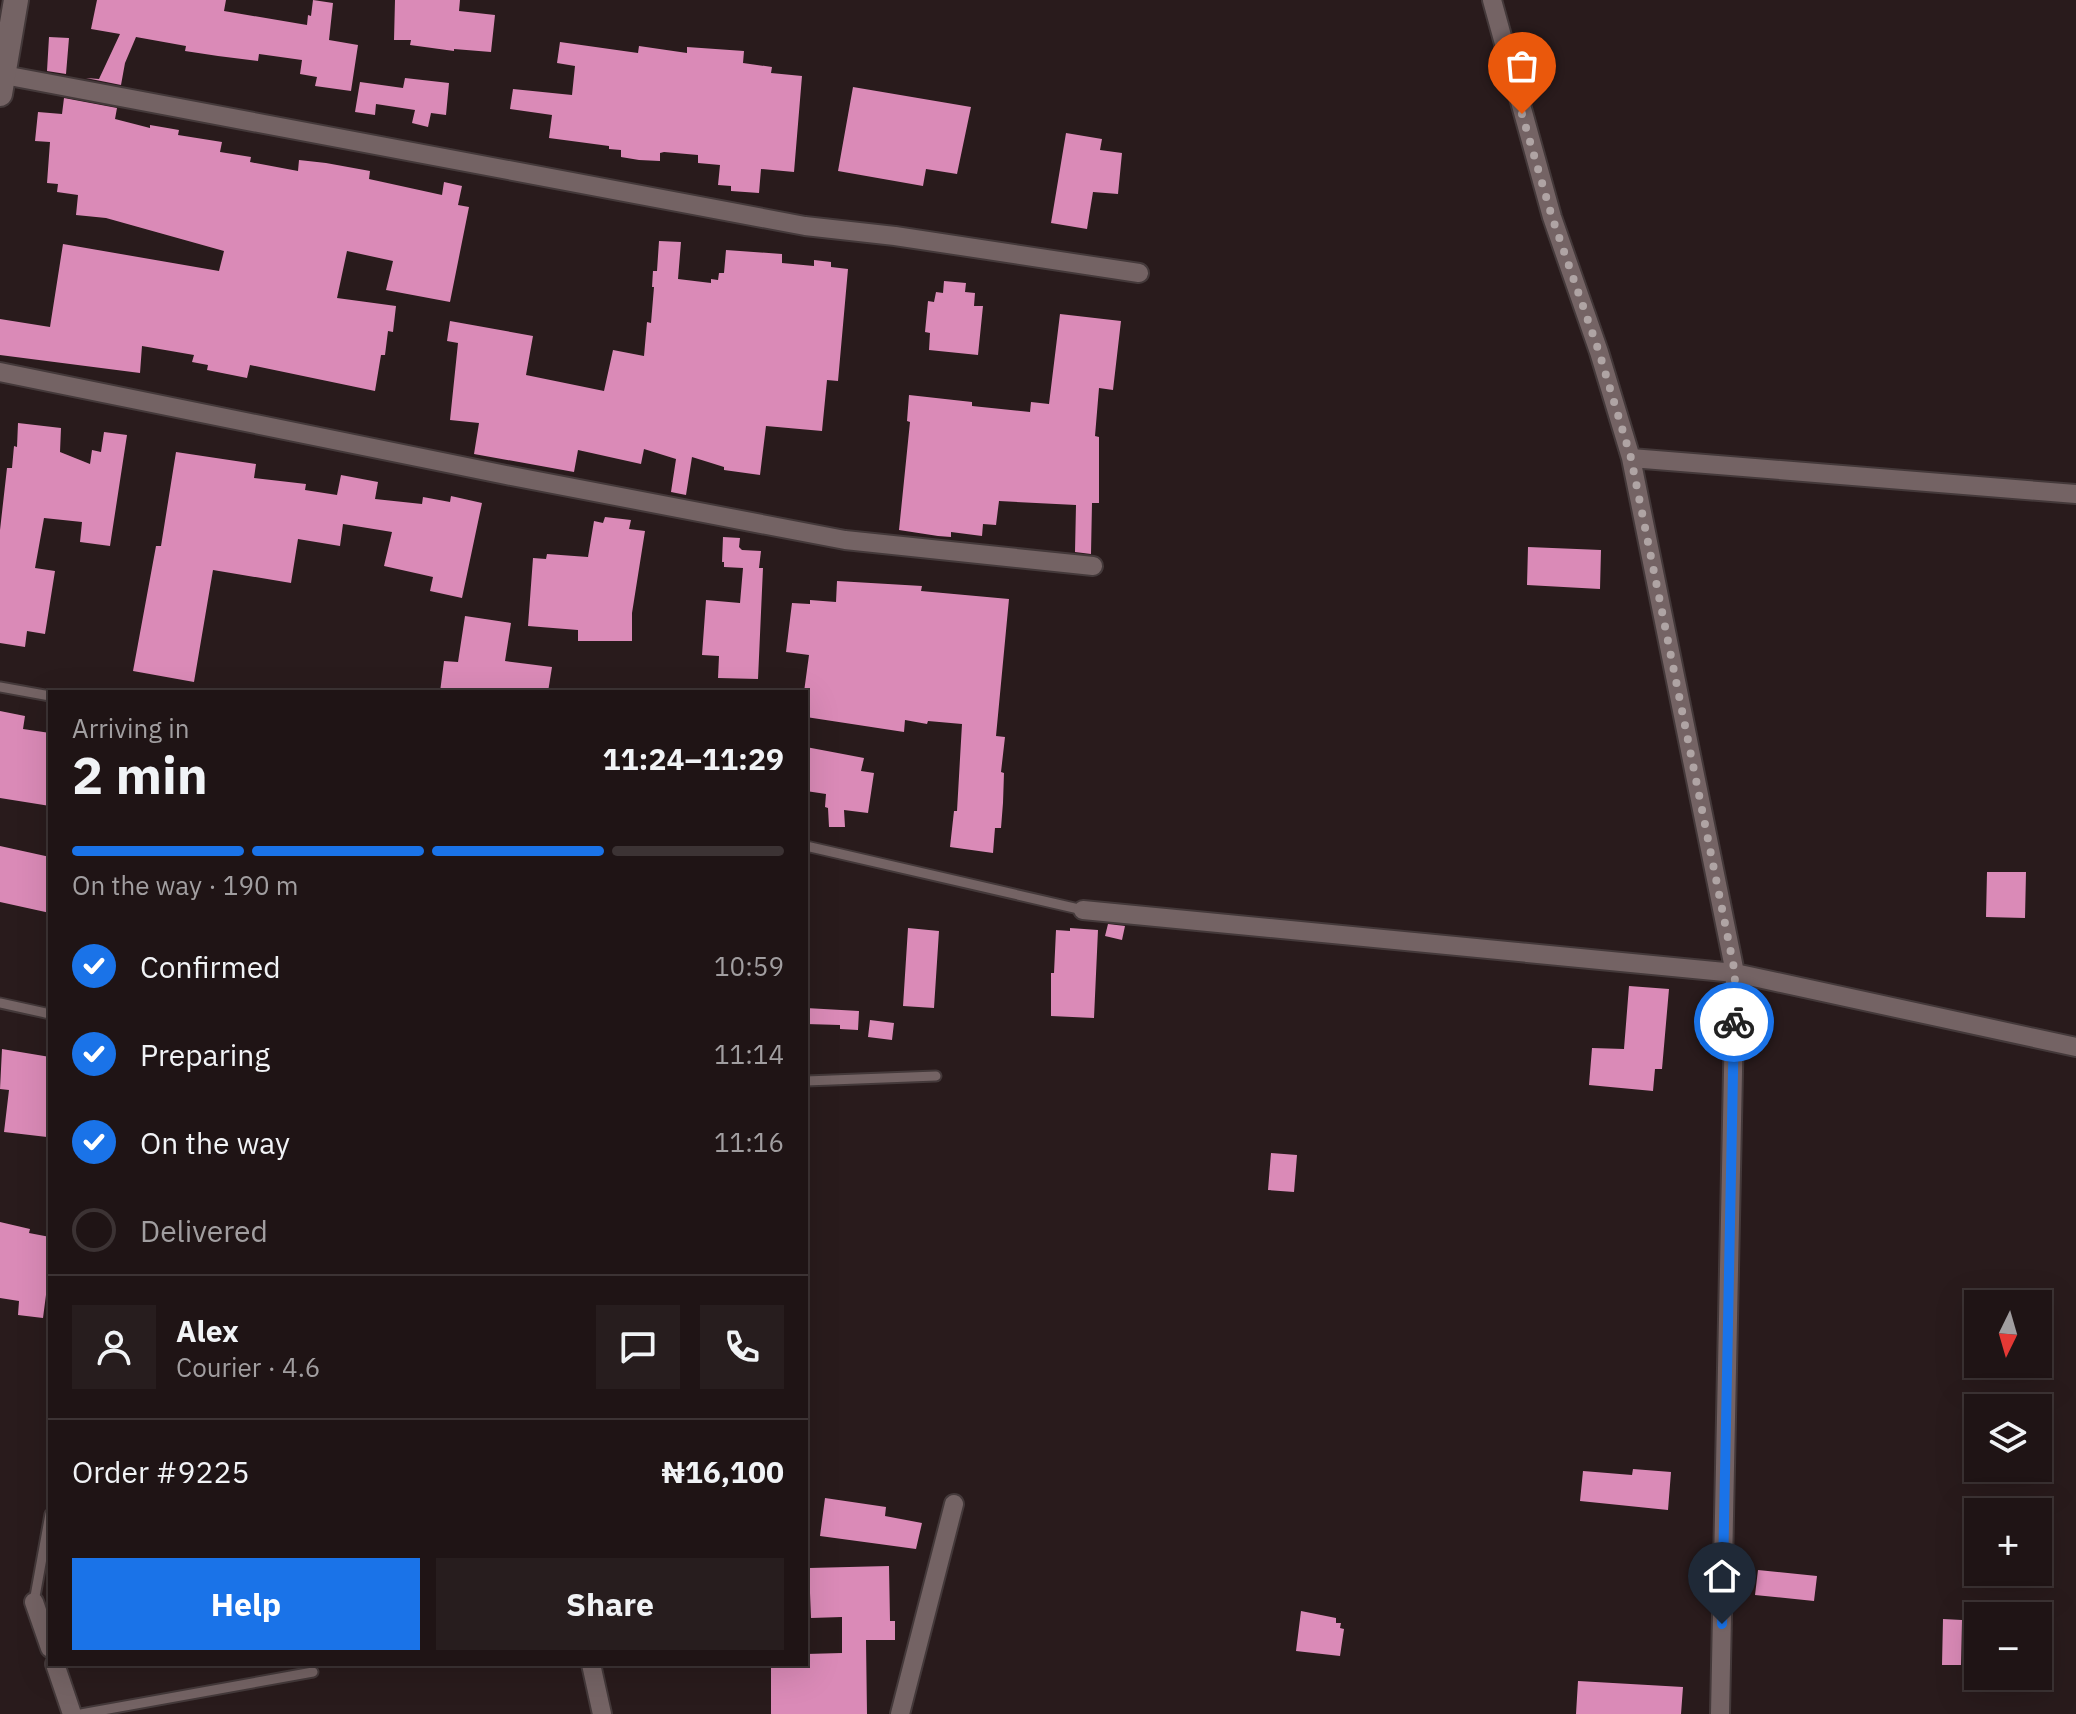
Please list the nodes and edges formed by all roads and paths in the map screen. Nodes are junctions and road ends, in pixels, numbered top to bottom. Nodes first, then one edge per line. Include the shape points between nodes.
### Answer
1 (16, 0) edge
2 (1492, 0) edge
3 (2, 84) edge
4 (1139, 273) dead end
5 (0, 372) edge
6 (1631, 458) junction
7 (2076, 494) edge
8 (1093, 566) dead end
9 (0, 687) edge
10 (48, 696) edge
11 (808, 846) edge
12 (1083, 910) joint
13 (1735, 973) junction
14 (0, 1003) edge
15 (48, 1014) edge
16 (2076, 1047) edge
17 (936, 1076) dead end
18 (808, 1081) edge
19 (954, 1504) dead end
20 (48, 1525) edge
21 (34, 1602) joint
22 (48, 1642) edge
23 (56, 1666) edge
24 (591, 1666) edge
25 (313, 1672) dead end
26 (72, 1714) edge
27 (81, 1714) edge
28 (602, 1714) edge
29 (900, 1714) edge
30 (1720, 1714) edge

1 - 3 main road
2 - 6 street via 1552,217
3 - 4 street via 805,226
5 - 8 street via 845,540
6 - 7 street
6 - 13 street
9 - 10 lane
11 - 12 lane
12 - 13 street
13 - 16 street
13 - 30 street
14 - 15 lane
17 - 18 lane
19 - 29 street
20 - 21 lane
21 - 22 street
23 - 26 street
24 - 28 street
25 - 27 lane

